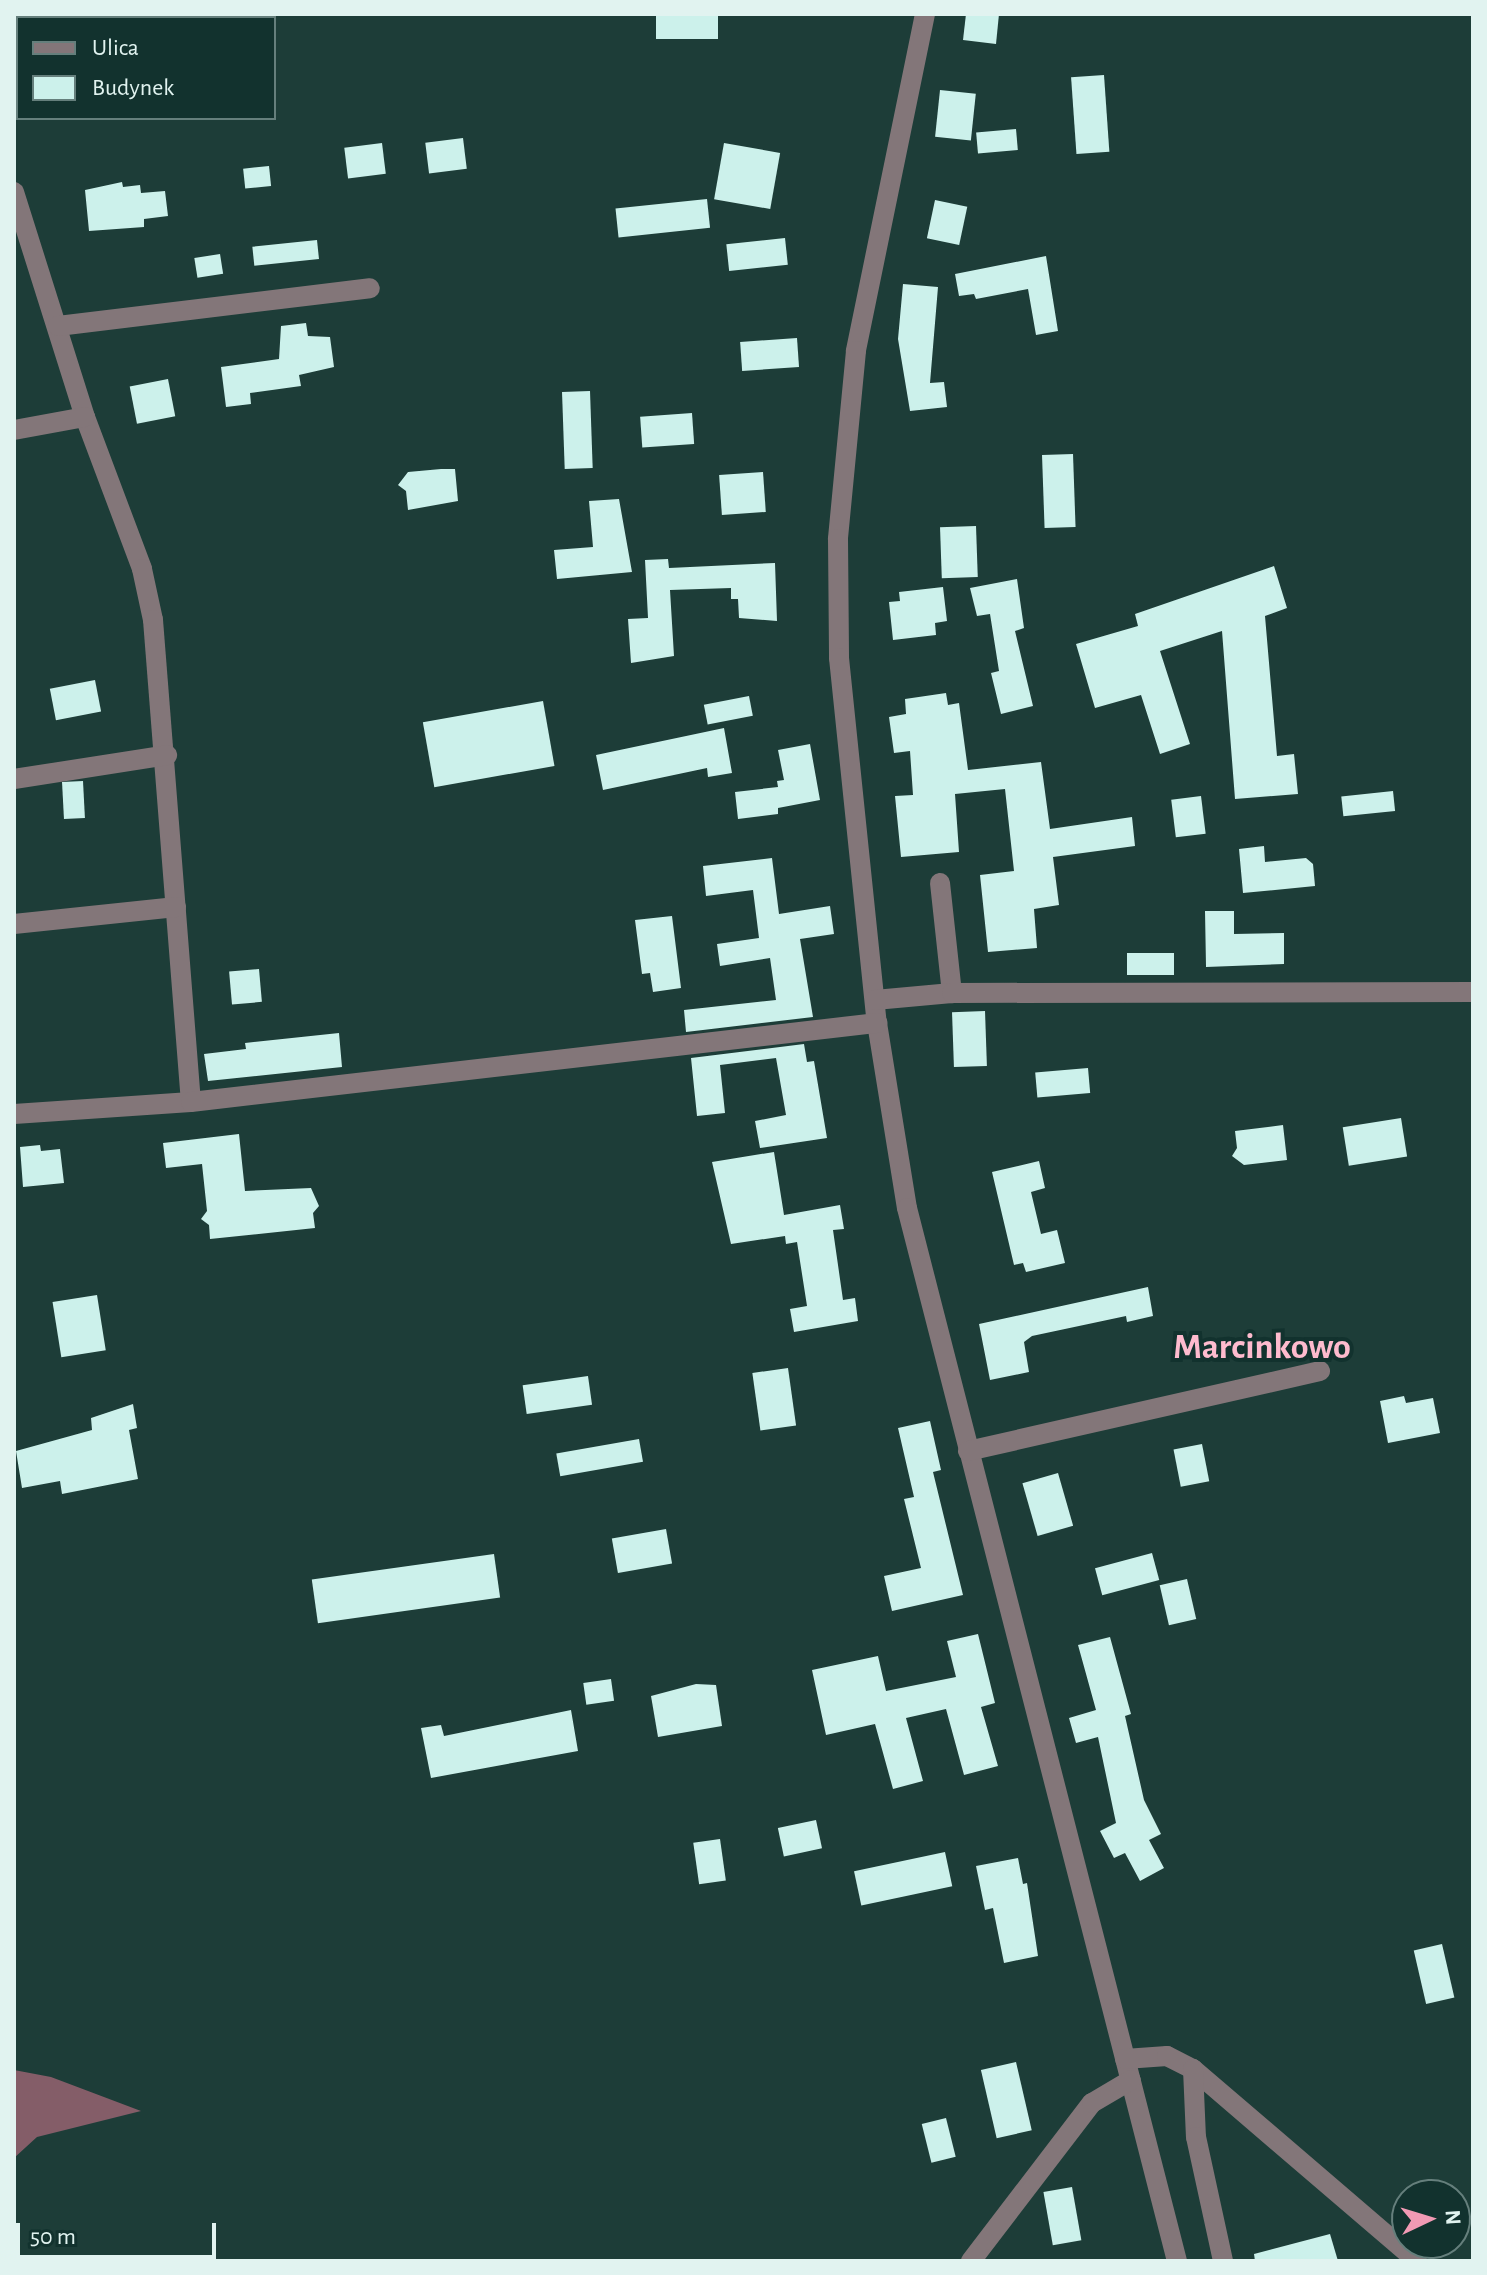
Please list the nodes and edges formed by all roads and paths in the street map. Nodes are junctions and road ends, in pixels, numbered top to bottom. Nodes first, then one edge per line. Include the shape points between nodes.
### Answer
1 (925, 14) edge
2 (14, 192) edge
3 (370, 288) dead end
4 (58, 326) junction
5 (85, 417) junction
6 (14, 430) edge
7 (167, 755) junction
8 (14, 779) edge
9 (940, 883) dead end
10 (176, 907) junction
11 (14, 924) edge
12 (1473, 992) edge
13 (952, 993) junction
14 (875, 1000) junction
15 (877, 1023) junction
16 (191, 1102) junction
17 (14, 1114) edge
18 (1320, 1371) dead end
19 (968, 1451) junction
20 (1125, 2059) junction
21 (1193, 2069) junction
22 (1131, 2080) junction
23 (971, 2261) edge
24 (1177, 2261) edge
25 (1223, 2261) edge
26 (1417, 2261) edge

1 - 14 street via 856,351 838,539 839,658
2 - 4 street
3 - 4 street
4 - 5 street
5 - 6 street
5 - 7 street via 142,569 153,620
7 - 8 street
7 - 10 street
9 - 13 street
10 - 11 street
10 - 16 street
12 - 13 street
13 - 14 street
14 - 15 street
15 - 16 street
15 - 19 street via 907,1208
16 - 17 street
18 - 19 street
19 - 20 street
20 - 21 street via 1167,2056
20 - 22 street
21 - 25 street via 1196,2137
21 - 26 street
22 - 23 street via 1092,2103
22 - 24 street

